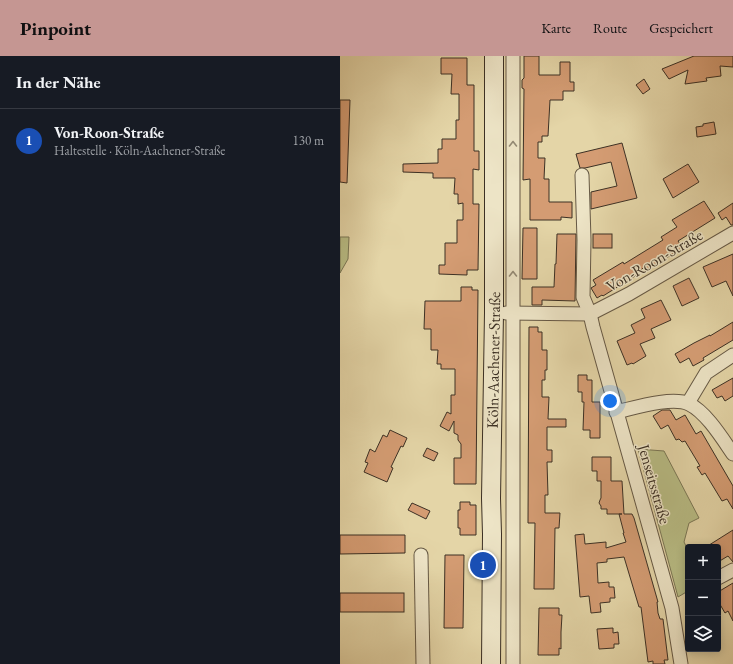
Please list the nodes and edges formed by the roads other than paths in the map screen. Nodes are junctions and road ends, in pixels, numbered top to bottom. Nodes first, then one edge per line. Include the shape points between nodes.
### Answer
1 (494, 56) edge
2 (513, 56) edge
3 (582, 175) dead end
4 (733, 234) edge
5 (494, 313) junction
6 (513, 313) junction
7 (590, 314) junction
8 (733, 355) edge
9 (688, 403) junction
10 (616, 412) junction
11 (733, 454) edge
12 (421, 555) dead end
13 (733, 570) edge
14 (721, 576) edge
15 (423, 664) edge
16 (491, 664) edge
17 (513, 664) edge
18 (681, 664) edge

1 - 5 main road, Köln-Aachener-Straße
6 -> 2 street, Köln-Aachener-Straße
3 - 7 street, Von-Roon-Straße via 582,297
4 - 7 street, Von-Roon-Straße
5 - 6 street, Von-Roon-Straße
5 - 16 main road, Köln-Aachener-Straße
6 - 7 street, Von-Roon-Straße
6 - 17 street, Köln-Aachener-Straße
7 - 10 street, Jenseitsstraße
8 - 9 street via 706,373
9 - 10 street via 643,405
9 - 11 street via 709,421
10 - 18 street, Jenseitsstraße via 672,608
12 - 15 street
13 - 14 street

